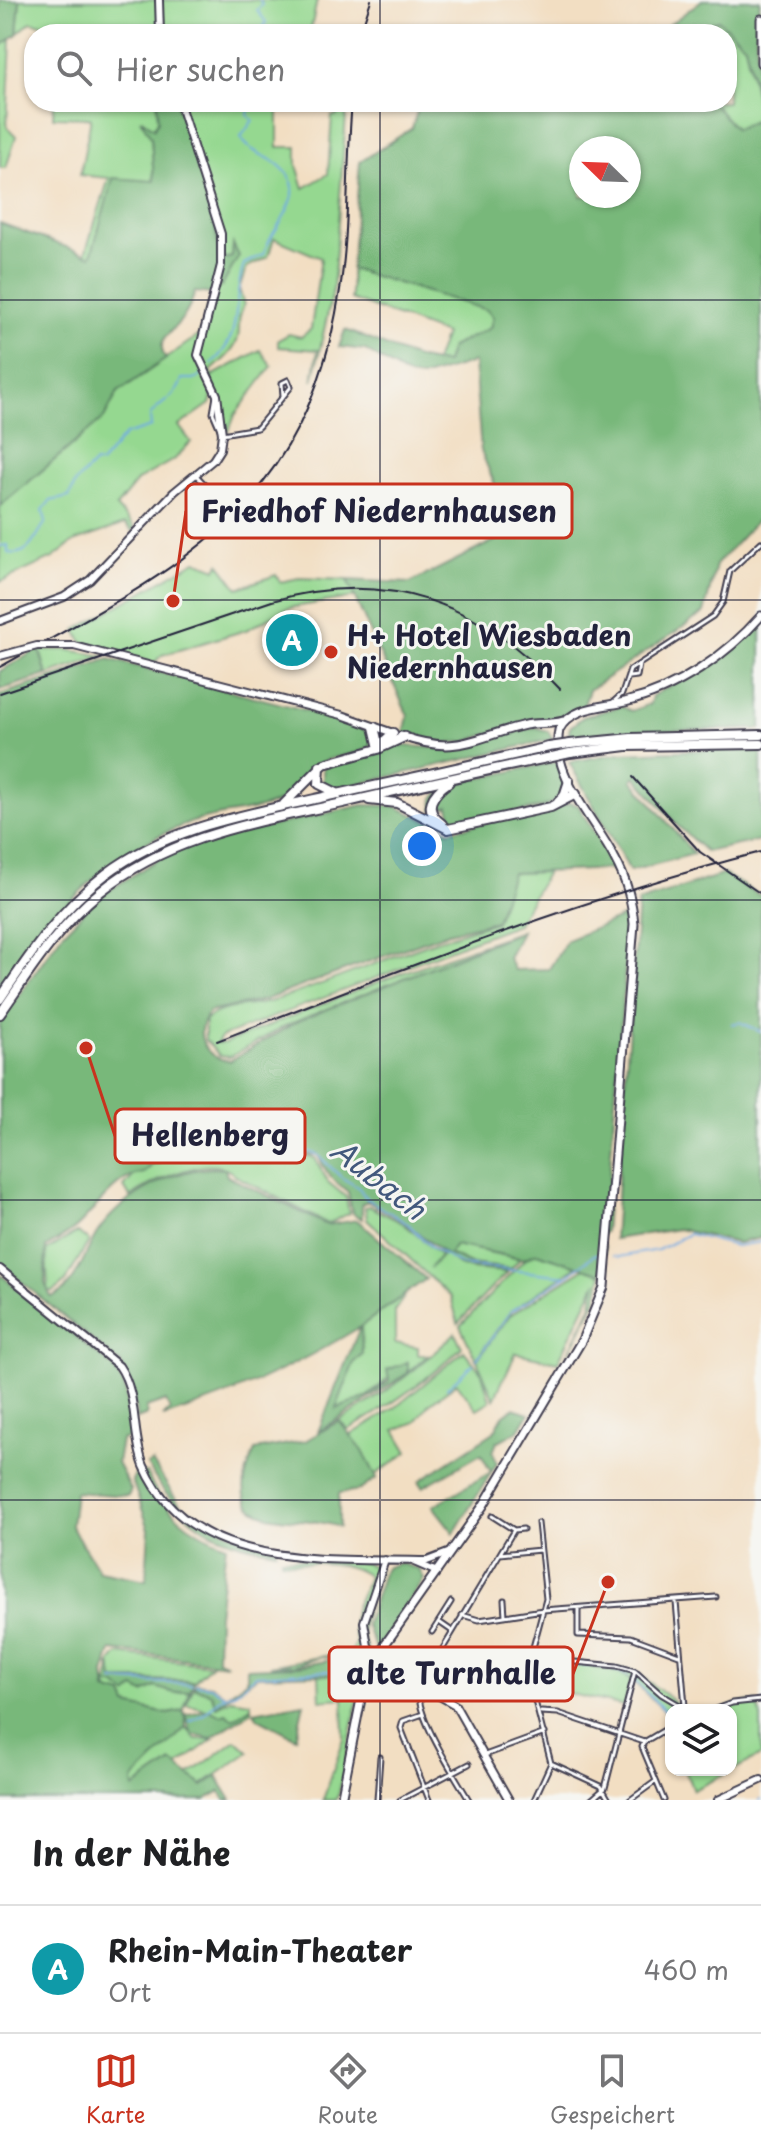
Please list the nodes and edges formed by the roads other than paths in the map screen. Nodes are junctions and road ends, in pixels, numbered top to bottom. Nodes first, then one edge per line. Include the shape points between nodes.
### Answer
1 (159, 0) edge
2 (761, 19) edge
3 (160, 24) edge
4 (761, 63) edge
5 (182, 112) edge
6 (283, 396) dead end
7 (222, 434) junction
8 (195, 474) junction
9 (240, 522) dead end
10 (761, 542) edge
11 (761, 614) edge
12 (0, 621) edge
13 (0, 656) edge
14 (639, 665) junction
15 (628, 675) junction
16 (604, 707) junction
17 (565, 720) junction
18 (534, 723) junction
19 (548, 723) junction
20 (374, 727) junction
21 (558, 732) junction
22 (393, 733) junction
23 (761, 735) edge
24 (404, 737) junction
25 (387, 744) junction
26 (761, 744) edge
27 (570, 748) junction
28 (375, 750) junction
29 (320, 766) junction
30 (453, 779) junction
31 (569, 781) junction
32 (340, 794) junction
33 (576, 794) junction
34 (564, 796) junction
35 (360, 799) junction
36 (280, 807) junction
37 (551, 807) junction
38 (454, 828) junction
39 (0, 999) edge
40 (0, 1014) edge
41 (0, 1269) edge
42 (492, 1516) dead end
43 (538, 1523) dead end
44 (523, 1529) dead end
45 (514, 1530) junction
46 (454, 1549) junction
47 (542, 1550) junction
48 (500, 1554) junction
49 (385, 1560) junction
50 (424, 1563) junction
51 (437, 1572) junction
52 (421, 1592) junction
53 (716, 1597) dead end
54 (504, 1600) dead end
55 (676, 1601) junction
56 (451, 1602) dead end
57 (578, 1608) junction
58 (543, 1610) junction
59 (462, 1615) junction
60 (505, 1616) junction
61 (439, 1622) junction
62 (452, 1631) junction
63 (432, 1632) dead end
64 (496, 1655) dead end
65 (679, 1655) junction
66 (475, 1657) dead end
67 (485, 1657) junction
68 (368, 1664) dead end
69 (384, 1664) junction
70 (527, 1670) junction
71 (635, 1671) junction
72 (487, 1675) junction
73 (443, 1679) junction
74 (423, 1686) junction
75 (761, 1700) edge
76 (677, 1704) edge
77 (685, 1704) edge
78 (729, 1704) edge
79 (540, 1712) junction
80 (423, 1714) junction
81 (665, 1730) edge
82 (619, 1731) junction
83 (545, 1733) junction
84 (644, 1742) junction
85 (485, 1755) junction
86 (380, 1757) dead end
87 (551, 1763) junction
88 (469, 1764) dead end
89 (454, 1772) junction
90 (761, 1780) edge
91 (656, 1781) junction
92 (754, 1784) junction
93 (423, 1788) junction
94 (605, 1788) junction
95 (761, 1791) edge
96 (341, 1800) edge
97 (377, 1800) edge
98 (400, 1800) edge
99 (429, 1800) edge
100 (469, 1800) edge
101 (509, 1800) edge
102 (534, 1800) edge
103 (591, 1800) edge
104 (609, 1800) edge
105 (630, 1800) edge
106 (664, 1800) edge
107 (718, 1800) edge

1 - 3 main road
2 - 4 main road
5 - 7 main road via 221,234 221,265 198,355 217,395
6 - 7 street via 255,430
7 - 8 main road via 216,456
8 - 9 street
8 - 12 main road via 84,585
10 - 14 street via 730,571 723,602 713,616
11 - 16 main road via 731,646 654,693
13 - 20 main road, bridge via 37,646 74,646
14 - 15 street
14 - 15 street via 636,678
15 - 16 street via 620,697
16 - 17 main road
17 - 19 main road
17 - 21 main road
18 - 19 main road
18 - 21 main road
18 - 24 main road via 454,746
19 - 21 main road
20 - 22 main road
20 - 28 highway via 379,737
21 - 31 main road
22 - 24 main road
22 - 25 highway
22 - 28 highway
23 - 27 highway via 631,738
24 - 25 highway
25 - 28 highway
26 - 27 highway
27 - 30 highway, bridge via 552,757
27 - 32 highway, bridge via 549,747
28 - 29 highway
29 - 32 highway via 319,784
29 - 36 highway
30 - 35 highway
30 - 38 highway via 430,804 435,819
31 - 33 main road
31 - 34 highway
32 - 36 highway
33 - 34 highway
33 - 37 highway
33 - 46 main road via 621,871 634,924 606,1276 582,1340
34 - 37 highway
35 - 38 highway via 397,803 439,827
35 - 40 highway via 202,836 135,867 71,919
36 - 39 highway via 192,829 122,863 57,919
37 - 38 highway
41 - 49 main road via 119,1366 129,1384 144,1464 180,1517 209,1535 264,1552
42 - 45 street
43 - 47 street
44 - 45 street
45 - 48 street
46 - 50 main road
46 - 51 main road
47 - 48 street
47 - 58 street
48 - 59 street
49 - 50 main road
49 - 69 main road via 364,1628 371,1651
50 - 51 main road
50 - 52 main road via 427,1576
51 - 52 main road
52 - 96 main road, bridge via 386,1643 361,1699
53 - 55 street
54 - 60 street
55 - 57 street
55 - 65 street
56 - 61 street
57 - 58 street
57 - 65 street via 578,1635 631,1637
58 - 60 street
58 - 70 street
59 - 60 street via 479,1620
59 - 62 street
61 - 62 street
61 - 63 street
62 - 73 street via 442,1650
64 - 67 street
65 - 77 street
66 - 67 street
67 - 72 street
68 - 69 street
69 - 74 main road
70 - 71 street via 564,1661
70 - 72 street
70 - 79 street
71 - 76 street
71 - 82 street
72 - 73 street
73 - 74 street
74 - 80 street via 417,1695
74 - 85 main road via 455,1705
75 - 78 street
79 - 82 street
79 - 83 street
80 - 89 street
80 - 93 street via 403,1721 401,1728
81 - 84 street
82 - 84 street
82 - 94 street
83 - 85 street
83 - 87 street
84 - 91 street
85 - 101 main road
86 - 97 street
87 - 94 street
87 - 102 street
88 - 89 street
89 - 93 street
89 - 100 street
90 - 92 main road
91 - 105 street
91 - 106 street
92 - 95 street
92 - 107 main road
93 - 98 street
93 - 99 street
94 - 103 street
94 - 104 street

